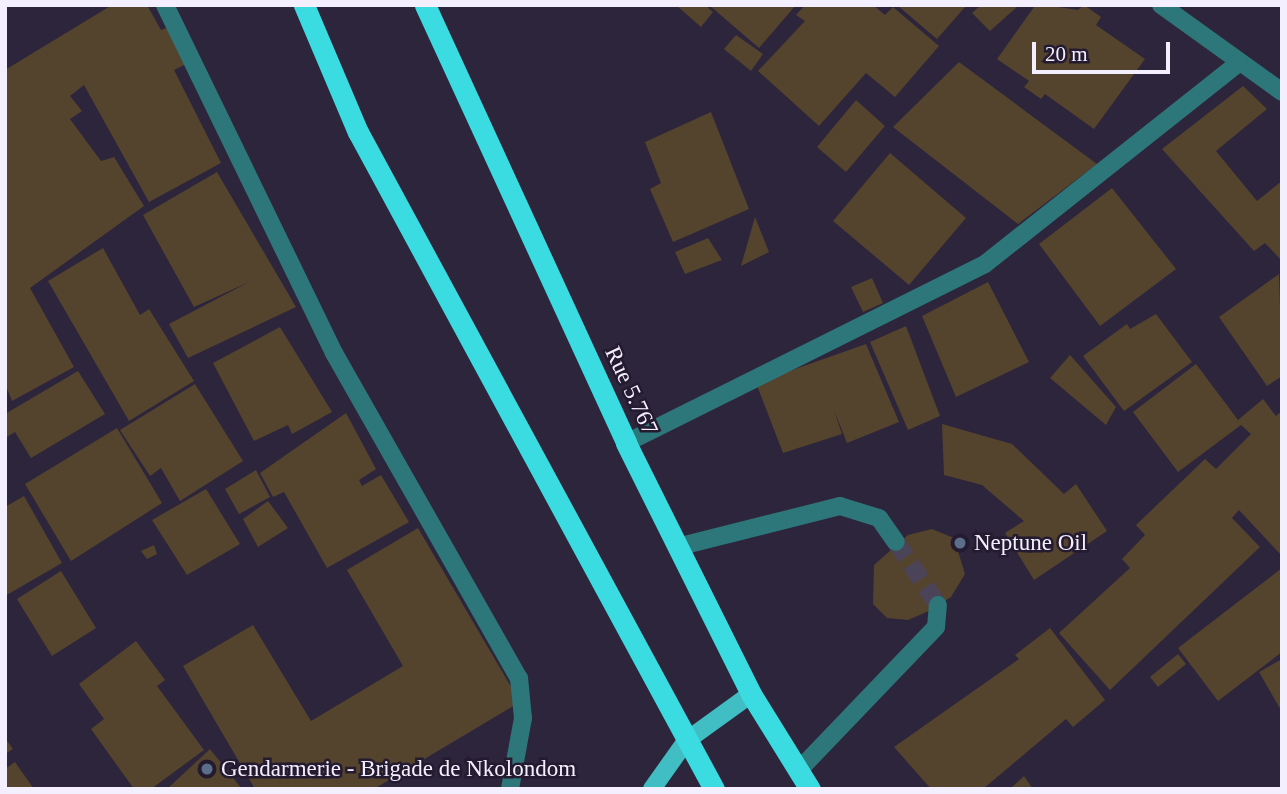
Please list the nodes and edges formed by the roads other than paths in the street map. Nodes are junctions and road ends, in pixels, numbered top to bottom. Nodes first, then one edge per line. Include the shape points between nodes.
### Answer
1 (165, 5) edge
2 (304, 5) edge
3 (425, 5) edge
4 (1161, 5) edge
5 (1239, 63) junction
6 (1282, 92) edge
7 (626, 443) junction
8 (896, 542) tunnel mouth
9 (677, 547) junction
10 (938, 605) dead end
11 (751, 694) junction
12 (686, 741) junction
13 (799, 770) junction
14 (510, 789) edge
15 (652, 789) edge
16 (714, 789) edge
17 (810, 789) edge

1 - 14 street via 334,353 519,678 523,718
2 - 12 highway via 358,132
3 - 7 highway, Rue 5.767
4 - 5 street
5 - 6 street
5 - 7 street via 985,264
7 - 9 highway, Rue 5.767
8 - 9 street via 879,518 841,506
9 - 11 highway, Rue 5.767
10 - 13 street via 936,627
11 - 12 main road
11 - 13 highway, Rue 5.767
12 - 15 main road
12 - 16 highway
13 - 17 highway, Rue 5.767

